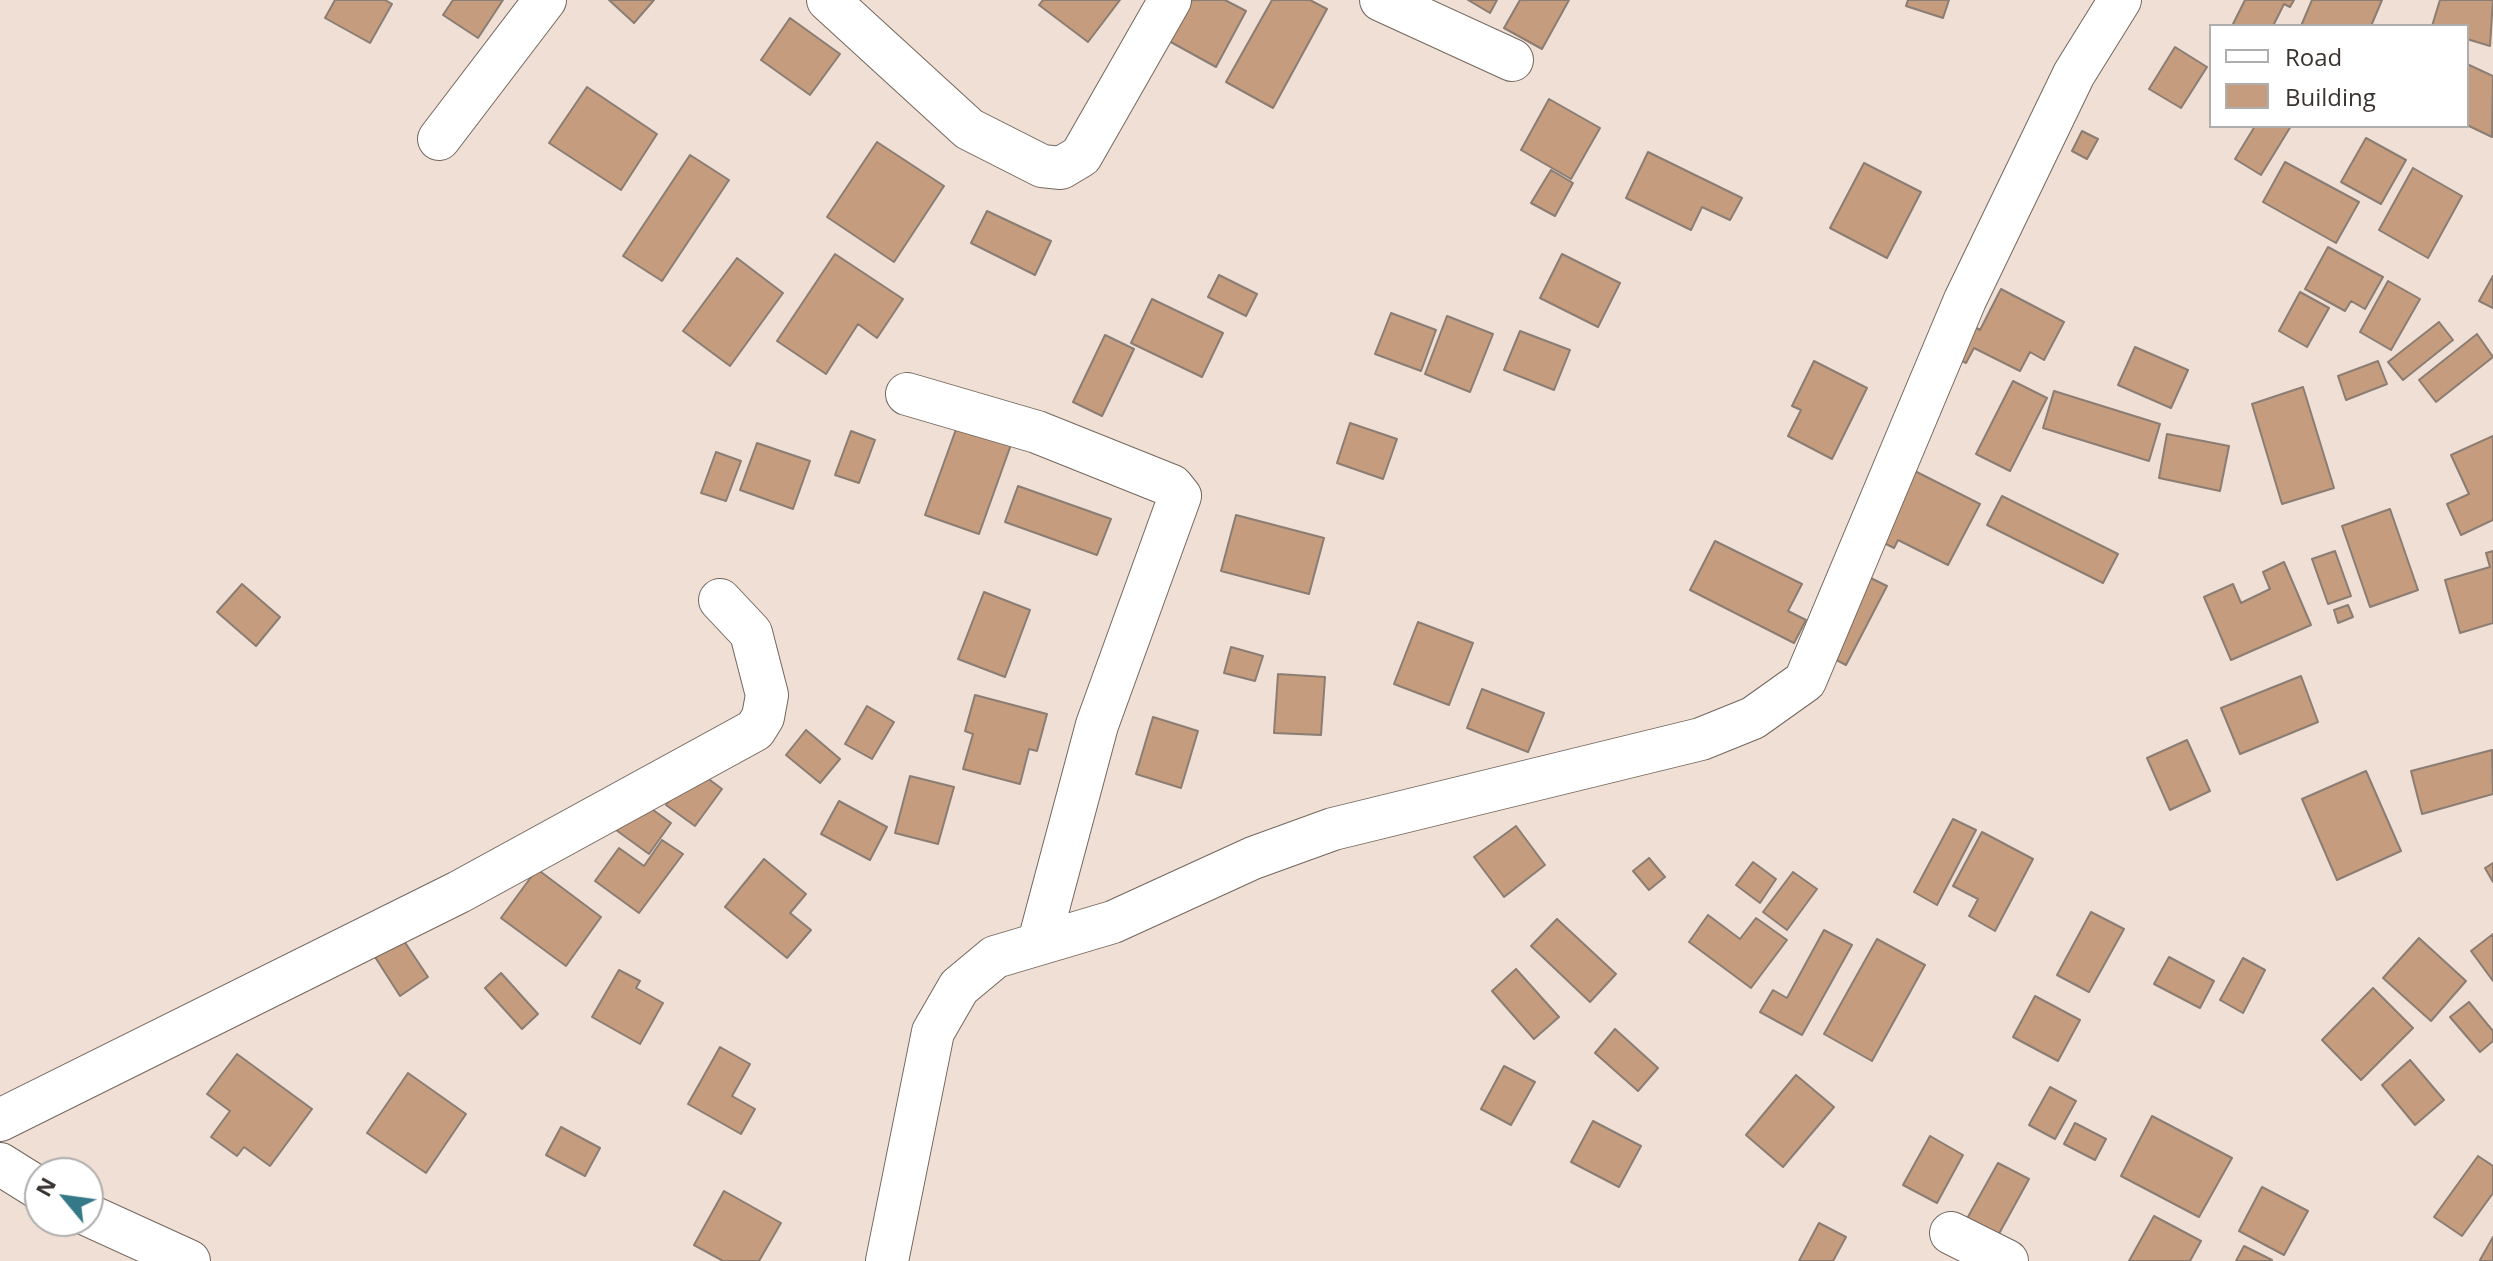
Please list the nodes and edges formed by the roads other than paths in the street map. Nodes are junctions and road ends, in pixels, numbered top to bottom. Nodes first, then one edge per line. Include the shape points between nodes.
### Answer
1 (545, 0) edge
2 (828, 0) edge
3 (1170, 0) edge
4 (1381, 0) edge
5 (2120, 0) edge
6 (1512, 60) dead end
7 (439, 139) dead end
8 (907, 394) dead end
9 (720, 600) dead end
10 (1039, 942) junction
11 (0, 1120) edge
12 (0, 1164) edge
13 (24, 1179) edge
14 (104, 1222) edge
15 (1951, 1233) dead end
16 (189, 1261) edge
17 (887, 1261) edge
18 (2007, 1261) edge

1 - 7 street
2 - 3 street via 969,129 1042,166 1061,168 1081,156
4 - 6 street
5 - 10 street via 2074,74 1965,300 1805,681 1753,718 1701,739 1333,829 1253,858 1113,922
8 - 10 street via 1037,432 1172,486 1180,496 1097,725
9 - 11 street via 751,633 767,695 755,730 459,892
10 - 17 street via 995,957 959,987 933,1032
12 - 13 street
14 - 16 street
15 - 18 street

